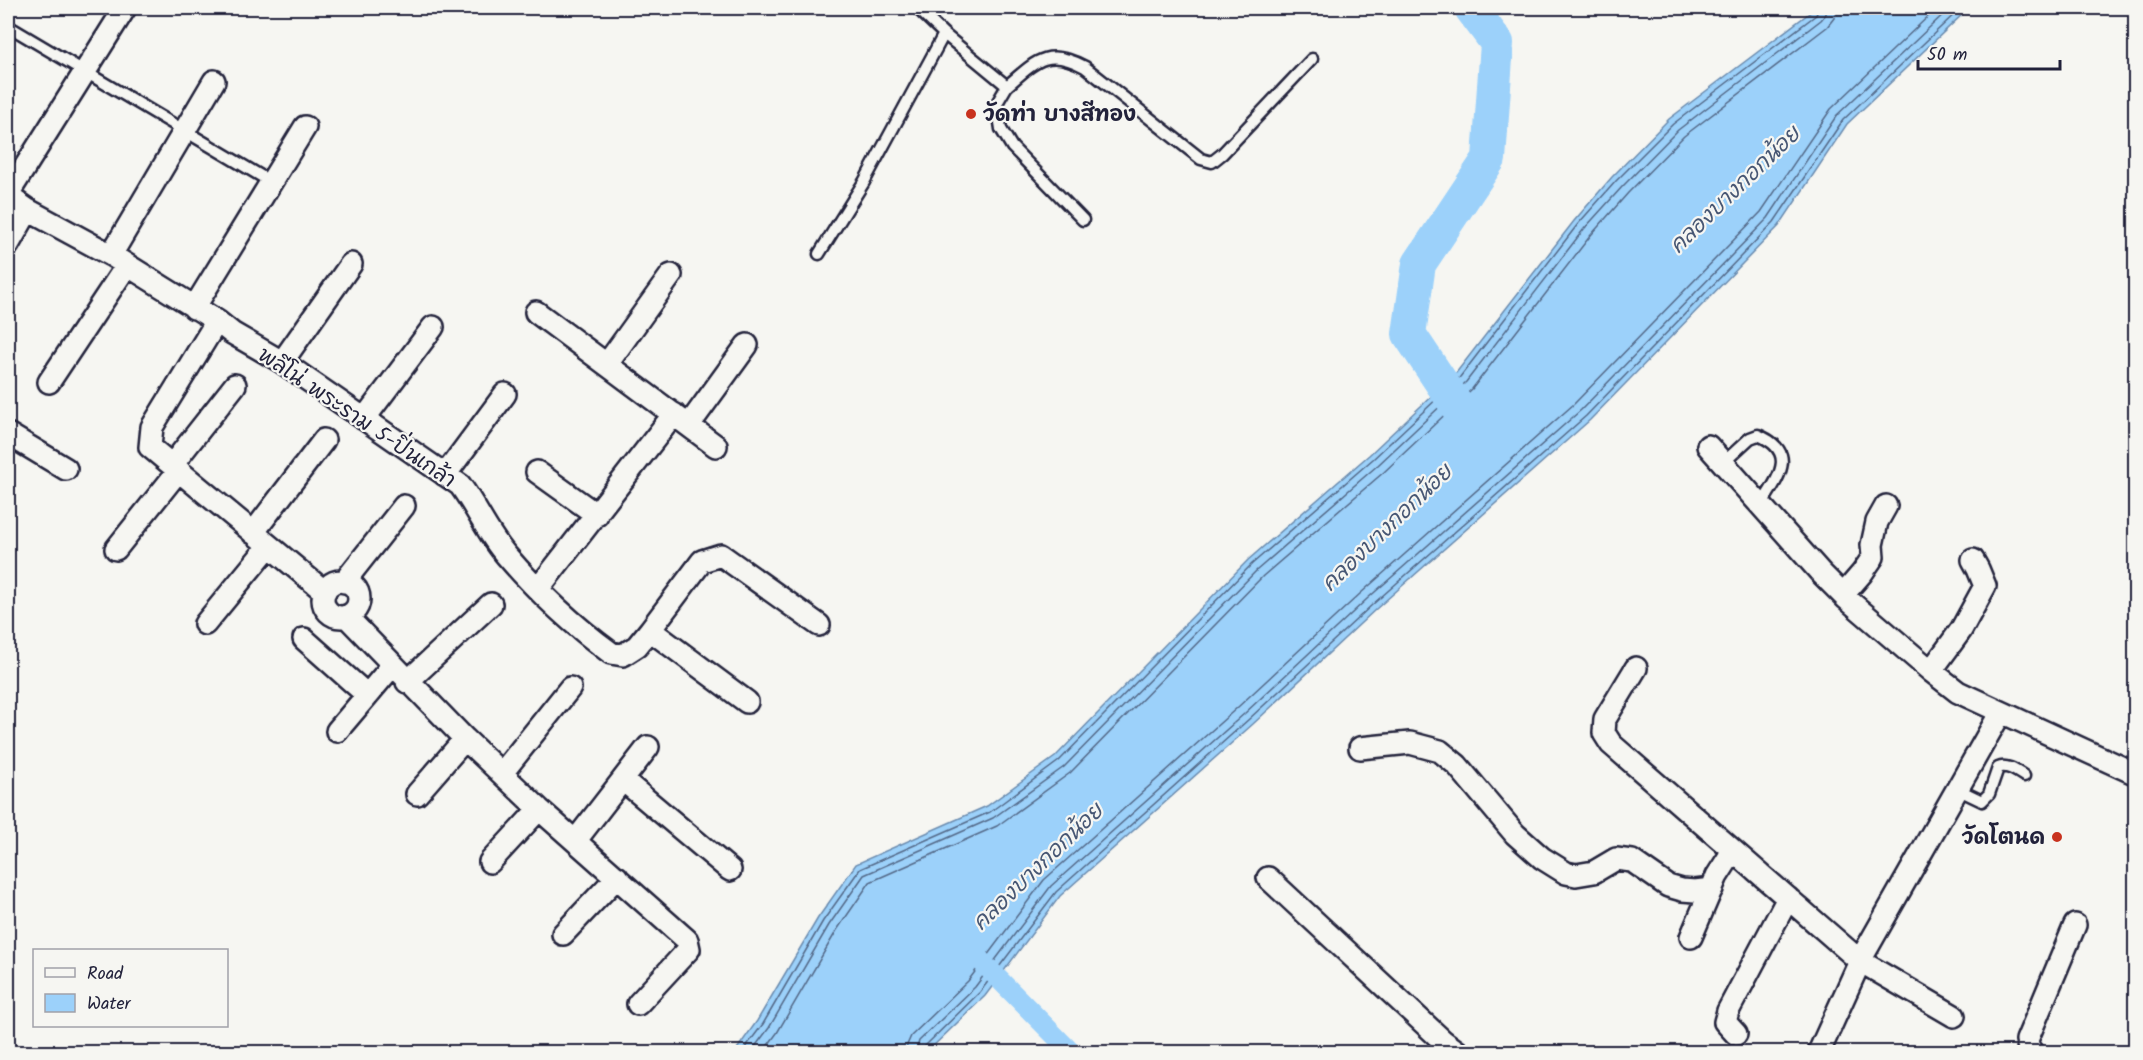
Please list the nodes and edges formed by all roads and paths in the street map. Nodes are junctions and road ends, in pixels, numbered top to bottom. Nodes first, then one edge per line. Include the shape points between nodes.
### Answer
1 (125, 8) edge
2 (918, 8) edge
3 (8, 26) edge
4 (944, 34) junction
5 (1312, 59) dead end
6 (84, 73) junction
7 (214, 81) dead end
8 (1007, 86) junction
9 (305, 127) dead end
10 (184, 132) junction
11 (271, 182) junction
12 (8, 195) edge
13 (28, 210) junction
14 (1083, 220) dead end
15 (8, 245) edge
16 (819, 254) dead end
17 (119, 260) junction
18 (351, 264) dead end
19 (671, 275) dead end
20 (194, 308) junction
21 (536, 312) dead end
22 (217, 321) junction
23 (433, 327) dead end
24 (747, 345) dead end
25 (282, 362) junction
26 (607, 364) junction
27 (49, 382) dead end
28 (235, 385) dead end
29 (505, 394) dead end
30 (364, 419) junction
31 (681, 419) junction
32 (8, 434) edge
33 (324, 440) dead end
34 (716, 446) dead end
35 (1708, 446) dead end
36 (1723, 463) junction
37 (175, 467) junction
38 (66, 469) dead end
39 (537, 472) dead end
40 (445, 475) junction
41 (404, 506) dead end
42 (1886, 506) dead end
43 (1760, 507) junction
44 (597, 515) junction
45 (261, 539) junction
46 (116, 549) dead end
47 (1972, 560) dead end
48 (344, 582) junction
49 (538, 589) junction
50 (325, 592) junction
51 (1843, 595) junction
52 (491, 604) dead end
53 (346, 616) junction
54 (205, 624) dead end
55 (819, 625) dead end
56 (650, 630) junction
57 (304, 639) dead end
58 (392, 666) junction
59 (1636, 668) dead end
60 (1931, 671) junction
61 (407, 682) junction
62 (570, 688) dead end
63 (367, 695) junction
64 (747, 702) dead end
65 (2001, 712) junction
66 (337, 731) dead end
67 (465, 740) junction
68 (648, 747) dead end
69 (1360, 748) dead end
70 (502, 773) junction
71 (2136, 774) edge
72 (2024, 776) dead end
73 (623, 780) junction
74 (1957, 789) junction
75 (417, 794) dead end
76 (539, 809) junction
77 (576, 840) junction
78 (1733, 851) junction
79 (490, 862) dead end
80 (730, 870) dead end
81 (617, 877) junction
82 (1268, 878) dead end
83 (1712, 889) junction
84 (1788, 898) junction
85 (2075, 925) dead end
86 (563, 934) dead end
87 (1691, 938) dead end
88 (1860, 961) junction
89 (638, 1004) dead end
90 (1954, 1016) dead end
91 (1736, 1034) dead end
92 (1458, 1053) edge
93 (1819, 1053) edge
94 (2032, 1053) edge

1 - 6 street
2 - 4 lane
3 - 6 lane
4 - 8 lane
4 - 16 lane via 864,182
5 - 8 lane via 1212,162 1201,159 1085,67 1068,58 1049,57 1035,62
6 - 10 lane
6 - 12 street
7 - 10 street
8 - 14 lane via 997,103 1001,129 1012,147
9 - 11 street
10 - 11 lane
10 - 17 street
11 - 20 street
12 - 13 street, พลีโน่ พระราม 5-ปิ่นเกล้า
13 - 15 street
13 - 17 street, พลีโน่ พระราม 5-ปิ่นเกล้า
17 - 20 street, พลีโน่ พระราม 5-ปิ่นเกล้า
17 - 27 street
18 - 25 street
19 - 26 street
20 - 22 street, พลีโน่ พระราม 5-ปิ่นเกล้า
21 - 26 street
22 - 25 street, พลีโน่ พระราม 5-ปิ่นเกล้า
22 - 37 street via 152,426 150,447
23 - 30 street
24 - 31 street
25 - 30 street, พลีโน่ พระราม 5-ปิ่นเกล้า
26 - 31 street
28 - 37 street
29 - 40 street
30 - 40 street, พลีโน่ พระราม 5-ปิ่นเกล้า
31 - 34 street
31 - 44 street via 637,462
32 - 38 street
33 - 45 street
35 - 36 street
36 - 43 street
36 - 43 lane via 1758,435 1769,440 1781,454 1782,469
37 - 45 street
37 - 46 street
39 - 44 street
40 - 49 street, พลีโน่ พระราม 5-ปิ่นเกล้า via 460,485 506,555
41 - 48 street
42 - 51 street via 1876,522 1873,557
43 - 51 street
44 - 49 street
45 - 50 street
45 - 54 street
47 - 60 street via 1985,586 1961,630
48 - 50 street via 330,585
48 - 53 street via 351,585 358,598 353,613
49 - 56 street, พลีโน่ พระราม 5-ปิ่นเกล้า via 611,653 623,655
50 - 53 street via 324,603 329,613
51 - 60 street
52 - 61 street
53 - 58 street
55 - 56 street via 721,555 702,561
56 - 64 street
57 - 63 street
58 - 61 street
58 - 63 street
59 - 78 street via 1605,719 1604,733 1611,744
60 - 65 street via 1958,692
61 - 67 street
62 - 70 street
63 - 66 street
65 - 71 street
65 - 74 street
67 - 70 street
67 - 75 street
68 - 73 street
69 - 83 street via 1410,743 1440,751 1457,765 1515,834 1566,873 1594,872 1616,859 1632,861 1668,886 1695,891
70 - 76 street
72 - 74 lane via 2010,768 1998,768 1989,794 1982,801
73 - 77 street
73 - 80 street
74 - 88 street
76 - 77 street
76 - 79 street
77 - 81 street
78 - 83 street
78 - 84 street
81 - 86 street
81 - 89 street via 687,940 689,949
82 - 92 street
83 - 87 street
84 - 88 street
84 - 91 street via 1728,1011 1725,1022
85 - 94 street via 2027,1040
88 - 90 street
88 - 93 street

